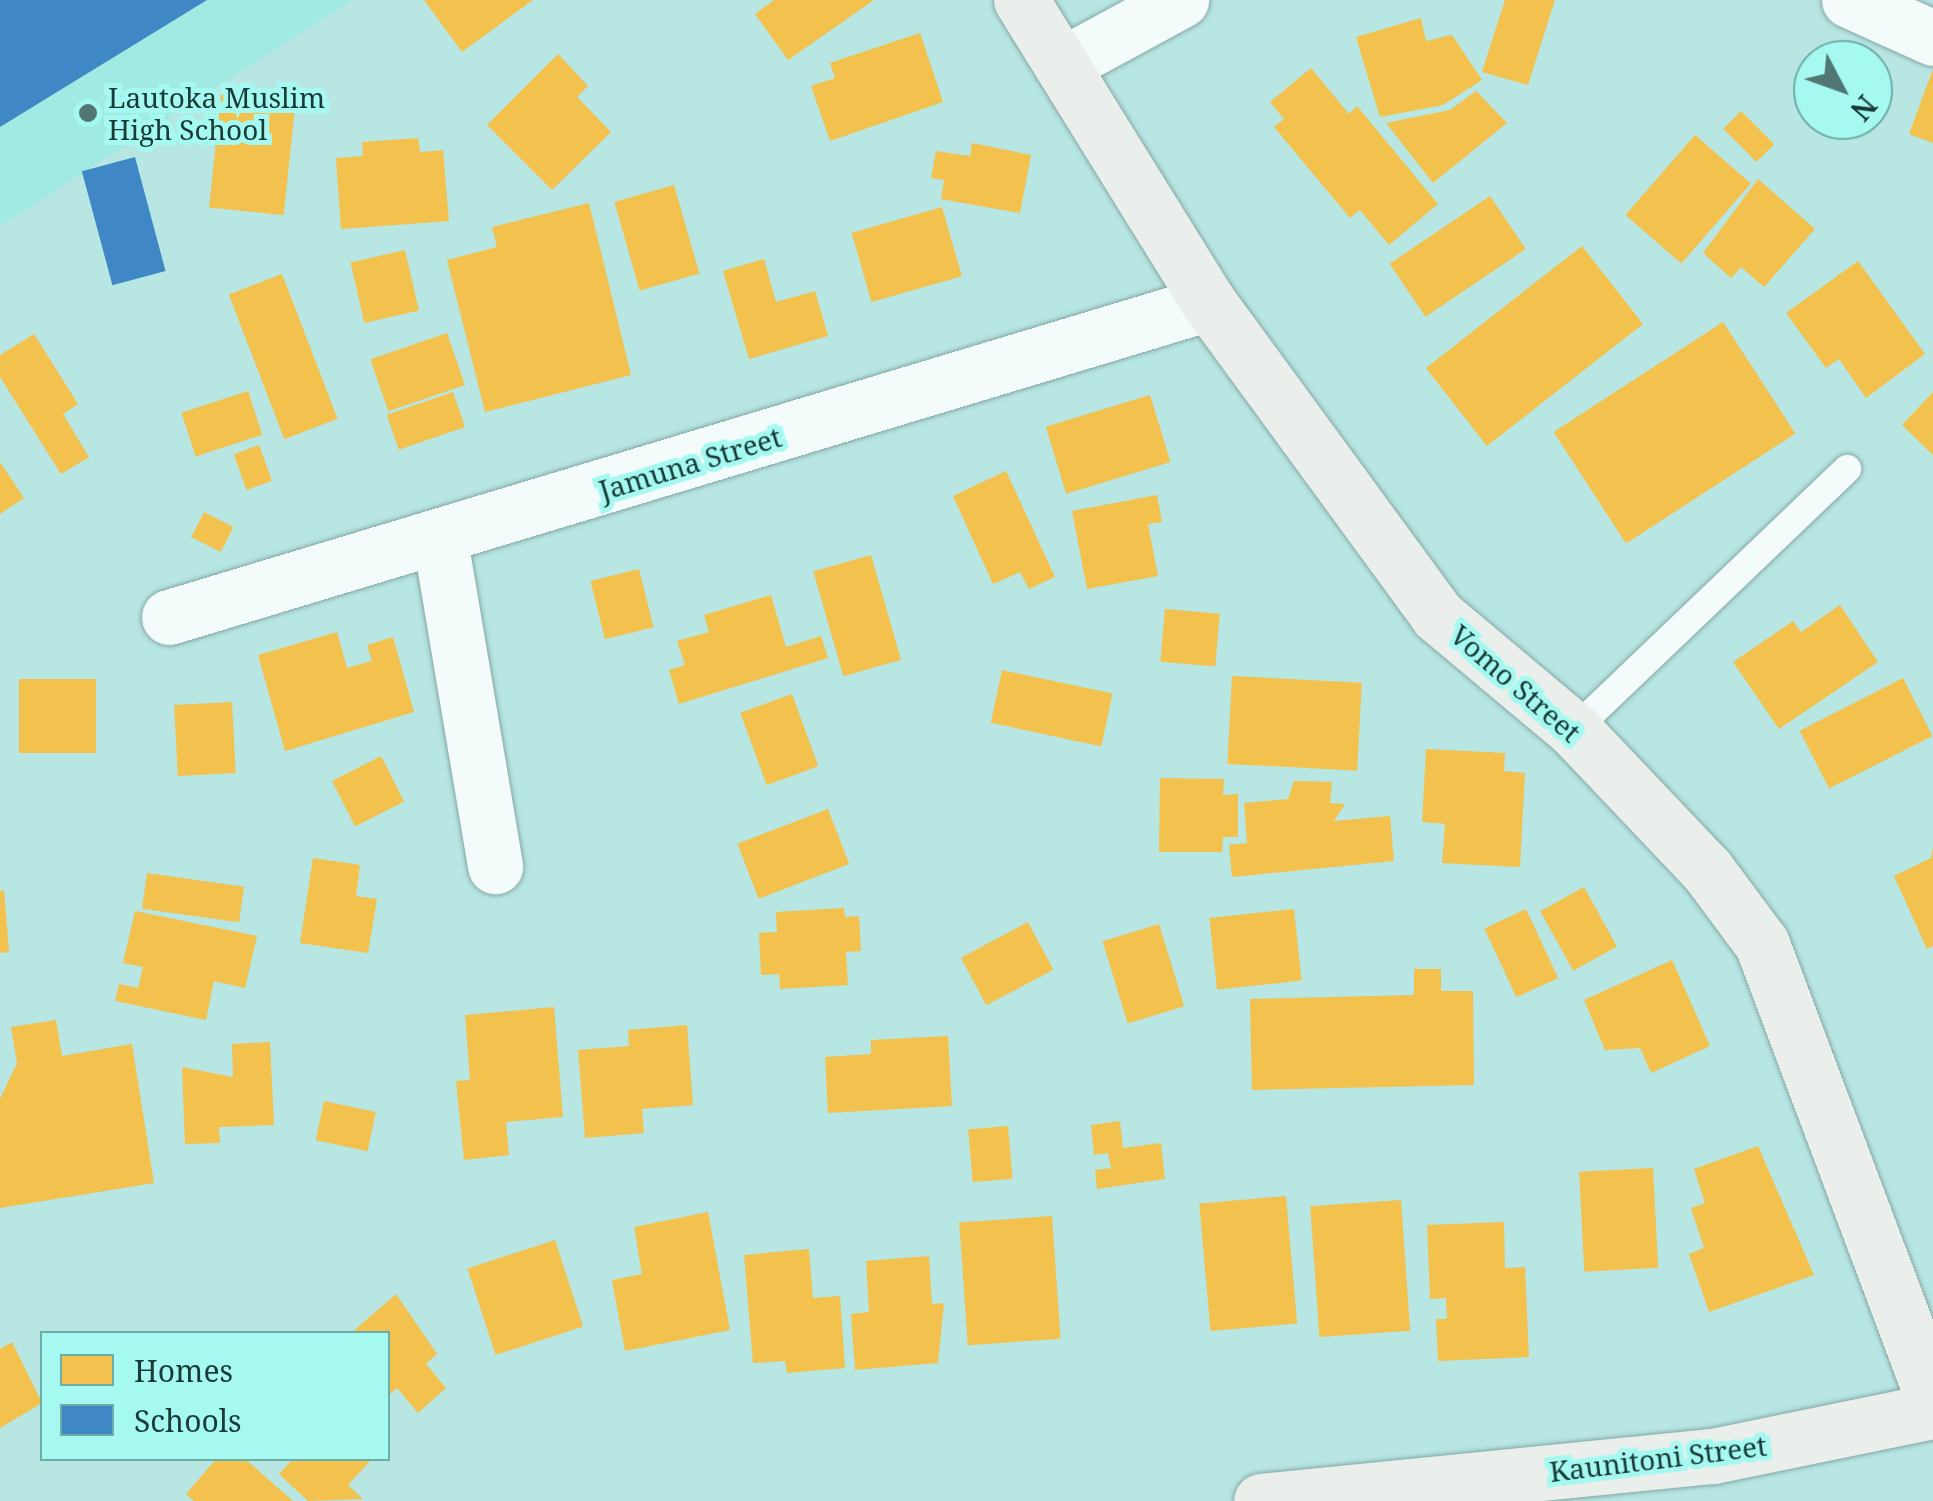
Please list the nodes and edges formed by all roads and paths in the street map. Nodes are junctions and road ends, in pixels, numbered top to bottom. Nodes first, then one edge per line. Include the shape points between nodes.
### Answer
1 (1022, 0) edge
2 (1181, 0) edge
3 (1848, 0) edge
4 (1933, 38) edge
5 (1067, 62) junction
6 (1210, 303) junction
7 (1847, 469) dead end
8 (440, 540) junction
9 (169, 617) dead end
10 (1574, 730) junction
11 (495, 866) dead end
12 (1933, 1400) edge
13 (1933, 1411) edge
14 (1261, 1501) edge

1 - 5 main road, Vomo Street
2 - 5 street
3 - 4 street
5 - 6 main road, Vomo Street
6 - 8 street, Jamuna Street
6 - 10 main road, Vomo Street via 1437,615
7 - 10 lane
8 - 9 street, Jamuna Street
8 - 11 street
10 - 12 main road, Vomo Street via 1707,870 1762,944
13 - 14 main road, Kaunitoni Street via 1713,1456

